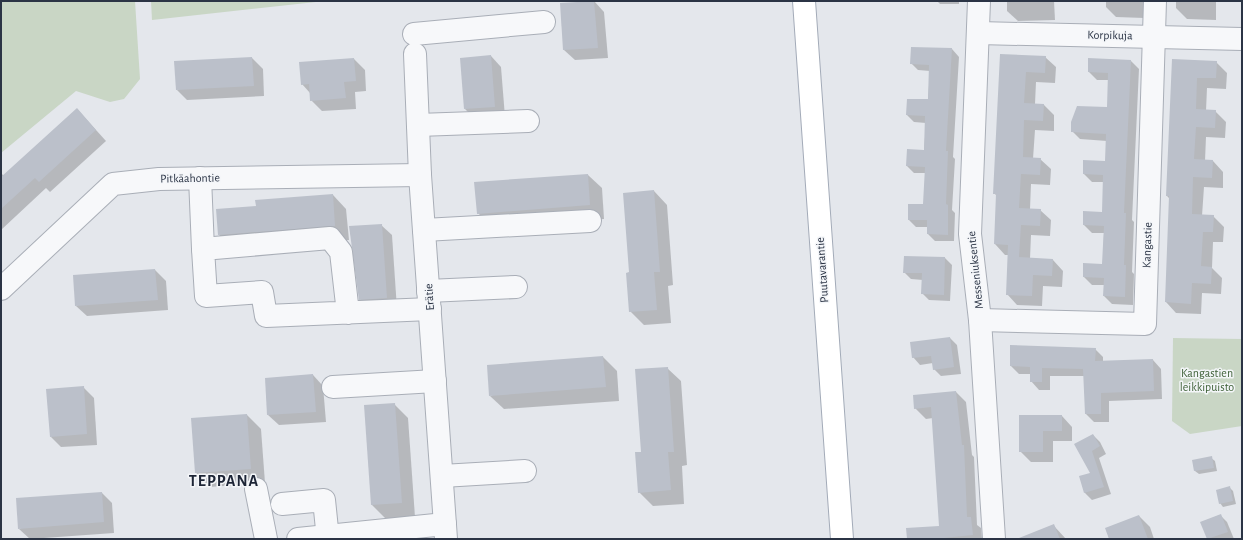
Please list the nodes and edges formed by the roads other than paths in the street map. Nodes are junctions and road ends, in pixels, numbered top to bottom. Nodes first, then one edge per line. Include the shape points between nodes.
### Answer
1 (804, 1) edge
2 (979, 1) edge
3 (1155, 1) edge
4 (544, 22) dead end
5 (978, 33) junction
6 (1154, 36) junction
7 (1242, 39) edge
8 (528, 121) dead end
9 (418, 125) junction
10 (420, 175) junction
11 (200, 178) junction
12 (590, 221) dead end
13 (424, 230) junction
14 (203, 249) junction
15 (516, 287) dead end
16 (1, 289) edge
17 (429, 300) junction
18 (348, 313) junction
19 (980, 320) junction
20 (435, 381) junction
21 (333, 387) dead end
22 (525, 471) dead end
23 (442, 476) junction
24 (256, 489) dead end
25 (282, 504) dead end
26 (445, 532) edge
27 (328, 537) edge
28 (266, 539) edge
29 (298, 539) edge
30 (842, 539) edge
31 (994, 539) edge

1 - 30 main road, Puutavarantie
2 - 5 street, Messeniuksentie
3 - 6 street, Kangastie
4 - 9 street, Erätie via 415,44
5 - 6 street, Korpikuja
5 - 19 street, Messeniuksentie via 970,234
6 - 7 street, Korpikuja
6 - 19 street, Kangastie via 1145,324
8 - 9 street
9 - 10 street, Erätie
10 - 11 street, Pitkäahontie
10 - 13 street, Erätie
11 - 14 street
11 - 16 street, Pitkäahontie via 113,184
12 - 13 street
13 - 17 street, Erätie
14 - 18 street via 330,238 341,252
14 - 18 street via 206,296 262,292 266,316
15 - 17 street
17 - 18 street
17 - 20 street, Erätie
19 - 31 street, Messeniuksentie
20 - 21 street
20 - 23 street, Erätie
22 - 23 street
23 - 26 street, Erätie
24 - 28 street
25 - 27 street via 324,500
26 - 27 street
27 - 29 street

